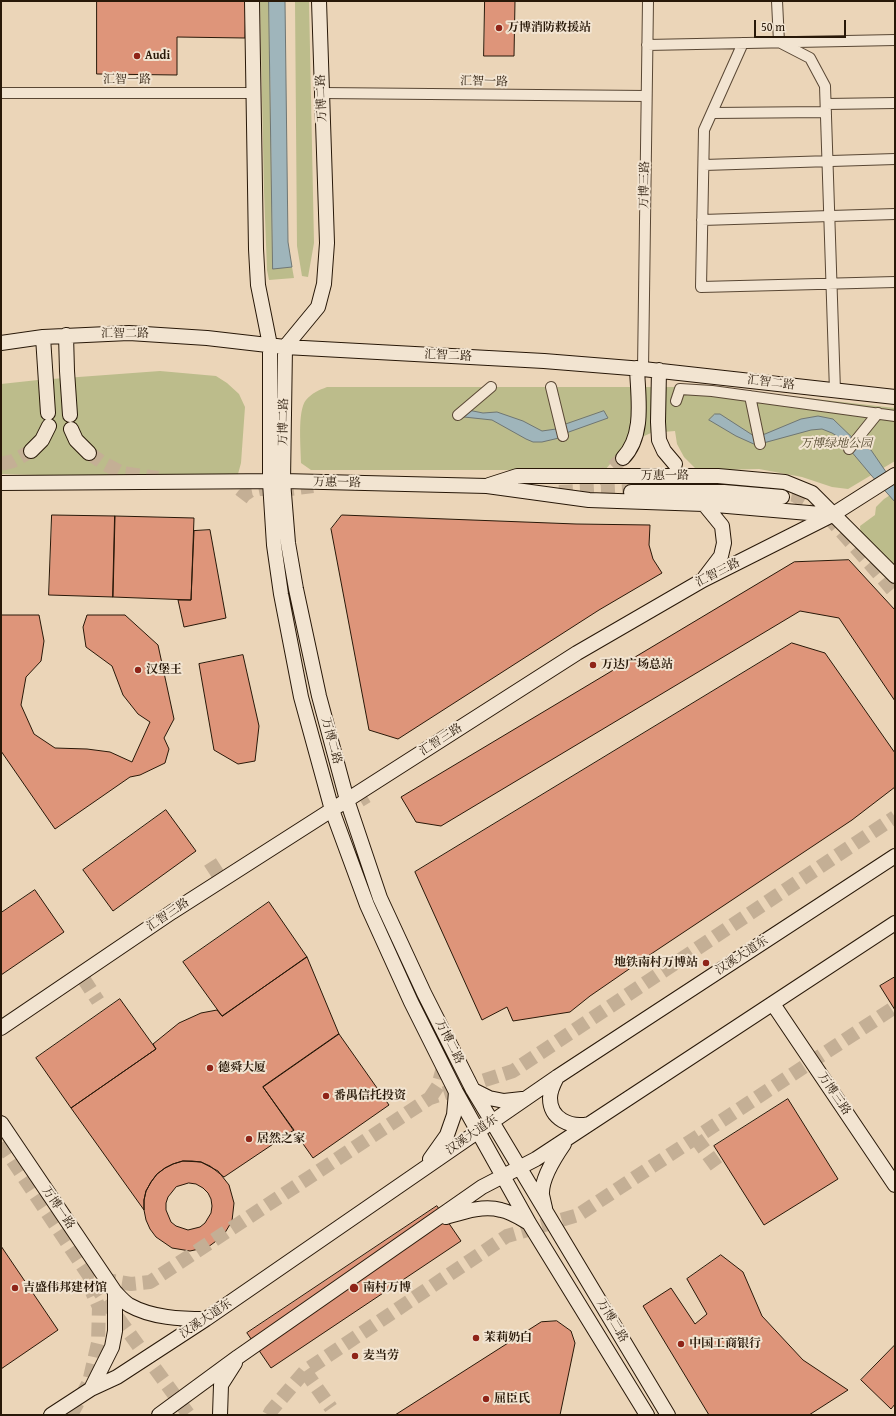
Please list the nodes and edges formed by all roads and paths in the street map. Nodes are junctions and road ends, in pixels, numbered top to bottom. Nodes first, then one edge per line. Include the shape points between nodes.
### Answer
1 (252, 1) edge
2 (319, 1) edge
3 (648, 1) edge
4 (778, 1) edge
5 (895, 40) edge
6 (779, 42) junction
7 (743, 43) junction
8 (647, 45) junction
9 (1, 93) edge
10 (254, 93) junction
11 (322, 93) junction
12 (646, 96) junction
13 (895, 103) edge
14 (826, 108) junction
15 (712, 113) junction
16 (895, 159) edge
17 (828, 161) junction
18 (704, 165) junction
19 (895, 214) edge
20 (830, 216) junction
21 (702, 220) junction
22 (895, 282) edge
23 (832, 284) junction
24 (66, 335) junction
25 (43, 337) junction
26 (1, 343) edge
27 (270, 345) junction
28 (285, 348) junction
29 (640, 368) junction
30 (659, 370) junction
31 (491, 387) dead end
32 (551, 387) dead end
33 (835, 391) junction
34 (750, 396) junction
35 (895, 397) edge
36 (676, 401) dead end
37 (878, 413) junction
38 (458, 415) dead end
39 (894, 417) edge
40 (563, 436) dead end
41 (759, 439) dead end
42 (849, 449) dead end
43 (30, 451) tunnel mouth
44 (90, 453) tunnel mouth
45 (623, 458) tunnel mouth
46 (675, 464) dead end
47 (895, 475) edge
48 (277, 481) junction
49 (1, 483) edge
50 (487, 486) junction
51 (782, 497) tunnel mouth
52 (704, 504) junction
53 (832, 515) junction
54 (895, 576) edge
55 (703, 580) junction
56 (347, 800) junction
57 (332, 810) junction
58 (895, 856) edge
59 (895, 923) edge
60 (773, 1004) junction
61 (1, 1028) edge
62 (557, 1076) junction
63 (473, 1090) junction
64 (456, 1092) junction
65 (525, 1099) junction
66 (491, 1121) junction
67 (1, 1123) edge
68 (589, 1124) junction
69 (477, 1131) junction
70 (567, 1139) junction
71 (519, 1168) junction
72 (420, 1171) junction
73 (502, 1177) junction
74 (895, 1185) edge
75 (546, 1214) junction
76 (436, 1219) junction
77 (529, 1223) junction
78 (115, 1292) junction
79 (206, 1319) junction
80 (238, 1357) junction
81 (91, 1389) junction
82 (51, 1415) edge
83 (160, 1415) edge
84 (220, 1415) edge
85 (646, 1415) edge
86 (668, 1415) edge

1 - 10 street, 万博二路
2 - 11 street, 万博二路
3 - 8 street, 万博三路
4 - 6 street
5 - 6 street
6 - 7 street
6 - 14 street via 810,58 825,86
7 - 8 street
7 - 15 street
8 - 12 street, 万博三路
9 - 10 street, 汇智一路
10 - 27 street, 万博二路 via 258,285
11 - 12 street, 汇智一路
11 - 28 street, 万博二路 via 327,243 324,284 318,307
12 - 29 street, 万博三路
13 - 14 street
14 - 15 street
14 - 17 street
15 - 18 street via 704,130
16 - 17 street
17 - 18 street
17 - 20 street
18 - 21 street
19 - 20 street
20 - 21 street
20 - 23 street
21 - 23 street via 700,287
22 - 23 street
23 - 33 street
24 - 25 street, 汇智二路
24 - 27 street, 汇智二路 via 129,333
24 - 44 street via 70,422 76,440
25 - 26 street, 汇智二路
25 - 43 street via 49,419 42,440
27 - 28 street, 汇智二路
27 - 48 street, 万博二路
28 - 29 street, 汇智二路
28 - 48 street, 万博二路
29 - 30 street, 汇智二路
29 - 45 street via 639,423 636,440
30 - 33 street, 汇智二路
30 - 46 street via 659,440
31 - 38 street
32 - 40 street
33 - 35 street, 汇智二路
34 - 36 street via 680,390
34 - 37 street
34 - 41 street
37 - 39 street
37 - 42 street
47 - 53 street, 汇智三路
48 - 49 street, 万惠一路
48 - 50 street, 万惠一路
48 - 56 street, 万博二路 via 296,589 319,696
48 - 57 street, 万博二路 via 274,545 281,594 300,697
50 - 51 street via 597,492 724,492
50 - 52 street, 万惠一路 via 589,500
50 - 53 street, 万惠一路 via 517,476 718,476 785,482 812,493
52 - 53 street, 万惠一路
52 - 55 street via 722,526 724,543 721,556
53 - 54 street, 万惠一路
53 - 55 street, 汇智三路
55 - 56 street, 汇智三路 via 577,653
56 - 57 street, 汇智三路
56 - 63 street, 万博二路 via 380,898
57 - 61 street, 汇智三路 via 172,912
57 - 64 street, 万博二路 via 367,904 411,1002
58 - 62 street, 汉溪大道东
59 - 60 street
60 - 68 street
60 - 74 street, 万博三路
62 - 65 street, 汉溪大道东
62 - 68 street via 550,1097 555,1114 572,1125
63 - 65 street via 489,1098 504,1101
63 - 66 street, 万博二路
64 - 69 street, 万博二路
64 - 72 street via 454,1115 447,1135
65 - 66 street, 汉溪大道东
66 - 69 street, 汉溪大道东
66 - 71 street, 万博二路
67 - 78 street, 万博一路
68 - 70 street
69 - 72 street, 汉溪大道东
69 - 73 street, 万博二路
70 - 71 street
70 - 75 street via 545,1181 542,1195
71 - 73 street
71 - 75 street, 万博二路
72 - 79 street, 汉溪大道东
73 - 76 street via 482,1187
73 - 77 street, 万博二路
75 - 86 street, 万博二路
76 - 77 street via 485,1209 500,1210
76 - 80 street
77 - 85 street, 万博二路
78 - 79 street, 万博一路 via 129,1305 144,1311 172,1318
78 - 81 street via 115,1330 112,1347
79 - 81 street, 汉溪大道东 via 117,1377
80 - 83 street
80 - 84 street via 222,1385
81 - 82 street, 汉溪大道东

